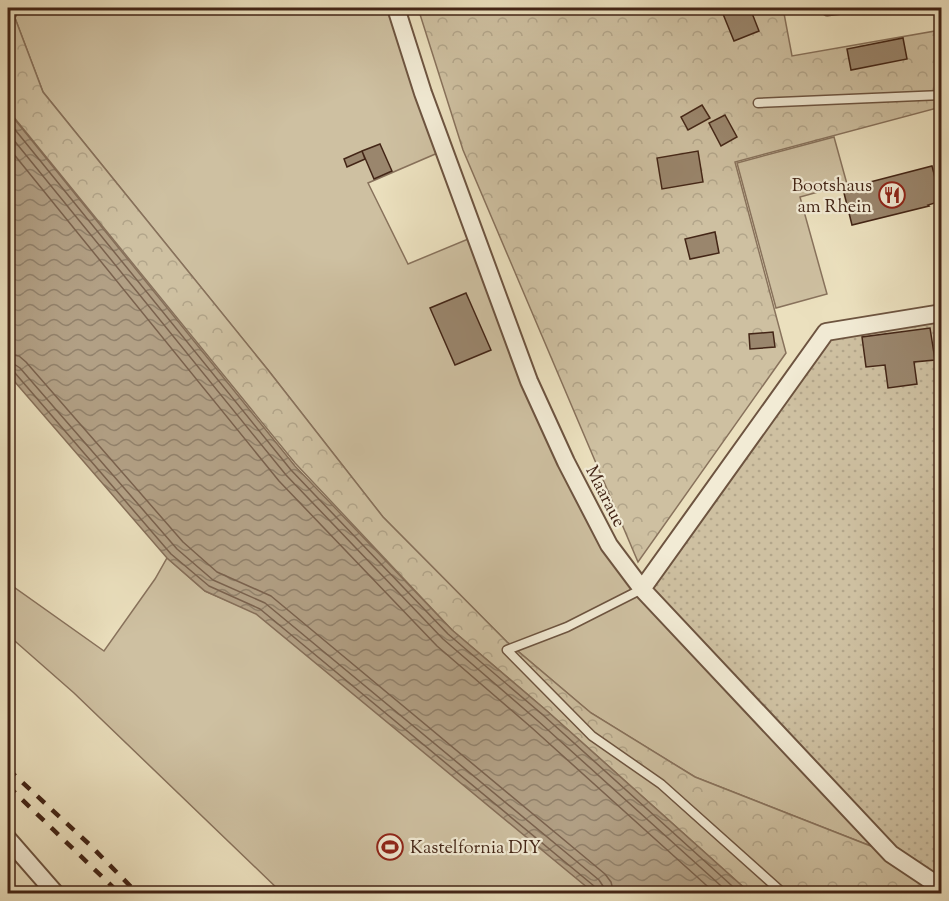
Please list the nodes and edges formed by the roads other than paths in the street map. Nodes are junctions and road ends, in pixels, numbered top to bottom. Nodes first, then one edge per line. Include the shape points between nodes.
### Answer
1 (396, 8) edge
2 (852, 8) edge
3 (827, 11) dead end
4 (942, 96) edge
5 (758, 103) dead end
6 (942, 313) edge
7 (642, 589) junction
8 (8, 839) edge
9 (942, 888) edge
10 (56, 894) edge
11 (784, 894) edge

1 - 7 street, Maaraue via 423,93 529,381 609,545
2 - 3 lane
4 - 5 lane
6 - 7 street via 826,332
7 - 9 street, Maaraue via 891,854
7 - 11 lane via 567,627 507,650 592,736 661,784
8 - 10 street

